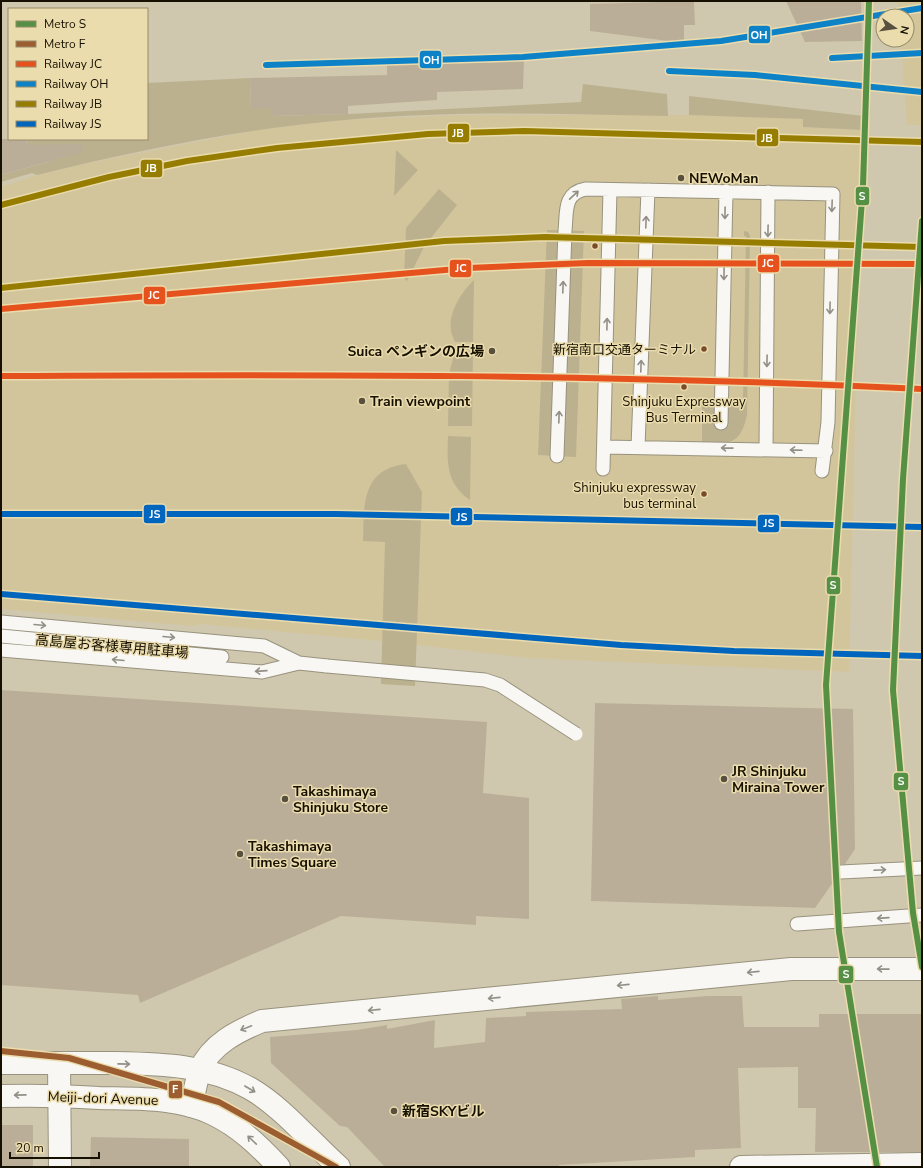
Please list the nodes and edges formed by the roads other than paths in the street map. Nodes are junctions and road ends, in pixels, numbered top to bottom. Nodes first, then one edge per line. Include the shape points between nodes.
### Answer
1 (610, 190) junction
2 (648, 190) junction
3 (726, 191) junction
4 (768, 192) junction
5 (721, 423) dead end
6 (604, 447) junction
7 (638, 447) junction
8 (766, 449) junction
9 (826, 451) junction
10 (557, 456) dead end
11 (603, 469) dead end
12 (822, 471) dead end
13 (1, 622) edge
14 (1, 636) edge
15 (1, 650) edge
16 (222, 657) dead end
17 (299, 663) junction
18 (576, 734) dead end
19 (922, 868) edge
20 (841, 872) dead end
21 (922, 915) edge
22 (797, 924) dead end
23 (922, 969) edge
24 (1, 1063) edge
25 (59, 1063) junction
26 (200, 1069) junction
27 (1, 1096) edge
28 (60, 1096) junction
29 (191, 1106) junction
30 (922, 1164) edge
31 (60, 1167) edge
32 (279, 1167) edge
33 (339, 1167) edge
34 (741, 1167) edge

1 - 2 lane
6 -> 1 lane
10 -> 1 lane via 568,201 578,190
2 - 3 lane
7 -> 2 lane
3 - 4 lane
3 -> 5 lane
4 -> 8 lane
4 -> 9 lane via 833,194
6 - 7 lane
6 - 11 lane
8 -> 7 lane
9 -> 8 lane
9 - 12 lane
13 -> 17 lane via 264,646
14 - 16 lane, 高島屋お客様専用駐車場
17 -> 15 lane via 262,672
17 - 18 lane, bridge via 485,680 500,685
20 -> 19 lane
21 -> 22 lane
23 -> 26 street via 791,969 262,1021 236,1032 216,1047
24 - 25 street
25 -> 26 street via 168,1064
25 - 28 street
26 - 29 street
26 -> 33 street via 226,1077 251,1089 274,1106
28 -> 27 street, Meiji-dori Avenue
28 - 29 street, Meiji-dori Avenue via 158,1100
28 - 31 street
32 -> 29 street, Meiji-dori Avenue via 231,1123
30 - 34 street

